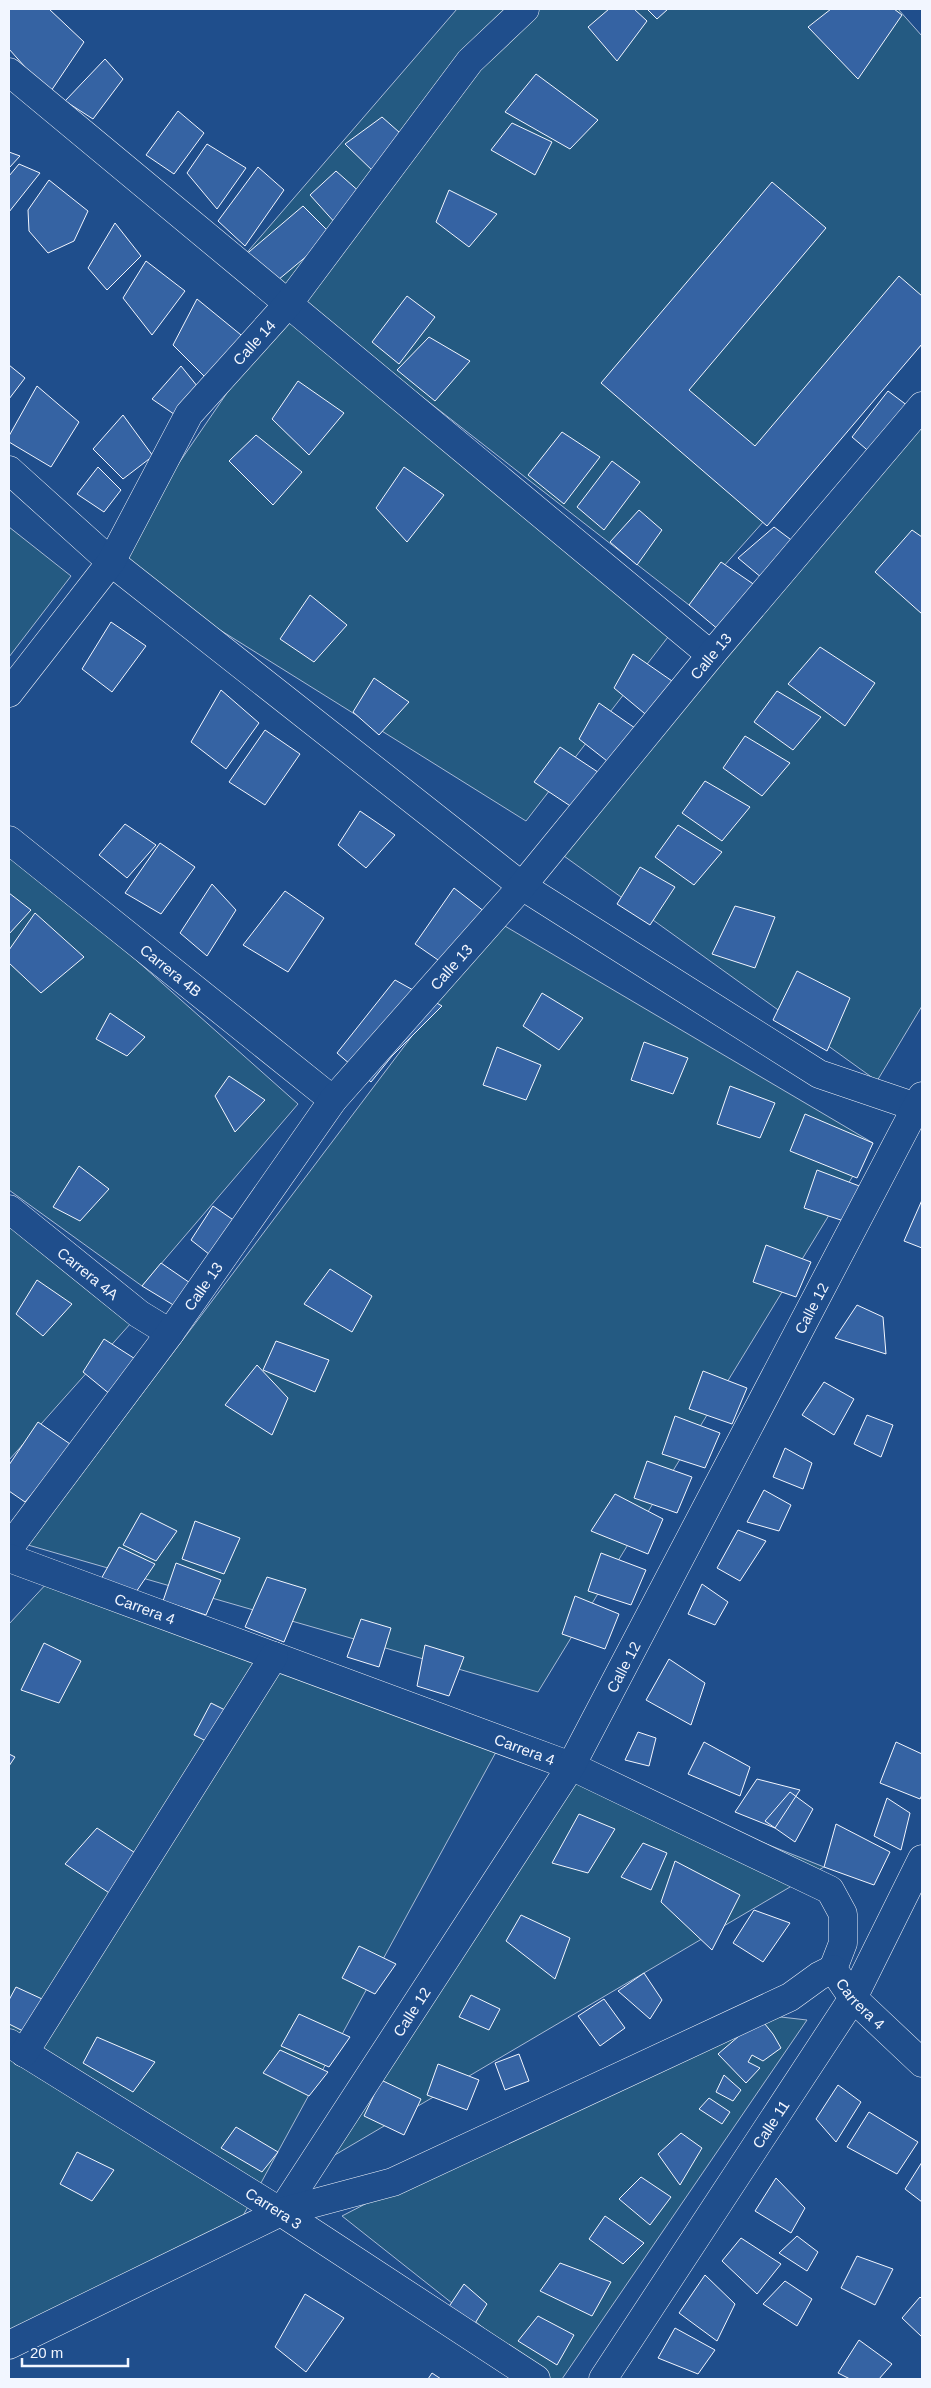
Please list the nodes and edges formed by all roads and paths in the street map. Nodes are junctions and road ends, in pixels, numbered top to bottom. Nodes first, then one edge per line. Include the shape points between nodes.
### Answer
1 (525, 9) edge
2 (9, 72) edge
3 (288, 304) junction
4 (922, 406) edge
5 (9, 470) edge
6 (111, 562) junction
7 (711, 655) junction
8 (9, 693) edge
9 (9, 840) edge
10 (522, 886) junction
11 (333, 1100) junction
12 (920, 1104) edge
13 (9, 1210) edge
14 (170, 1333) junction
15 (9, 1548) edge
16 (9, 1558) edge
17 (274, 1656) junction
18 (571, 1766) junction
19 (922, 1859) edge
20 (833, 1970) junction
21 (853, 1998) junction
22 (16, 2048) edge
23 (922, 2063) edge
24 (281, 2212) junction
25 (9, 2345) edge
26 (536, 2379) edge
27 (604, 2379) edge

1 - 3 street, Calle 14 via 470,61
2 - 3 street
3 - 6 street, Calle 14 via 189,414
3 - 7 street
4 - 7 street, Calle 13
5 - 6 street
6 - 8 street, Calle 14
6 - 10 street
7 - 10 street, Calle 13
9 - 11 street, Carrera 4B
10 - 11 street, Calle 13
10 - 12 street via 819,1074
11 - 14 street, Calle 13
12 - 18 street, Calle 12
13 - 14 street, Carrera 4A via 139,1314
14 - 15 street, Calle 13
16 - 17 street, Carrera 4
17 - 18 street, Carrera 4
17 - 22 street
18 - 20 street, Carrera 4 via 830,1890 843,1914 844,1943
18 - 24 street, Calle 12
19 - 21 street, Calle 11
20 - 21 street, Carrera 4
20 - 24 street via 790,1997 393,2182
21 - 23 street, Carrera 4
21 - 27 street, Calle 11
22 - 24 street, Carrera 3
24 - 25 street
24 - 26 street, Carrera 3

